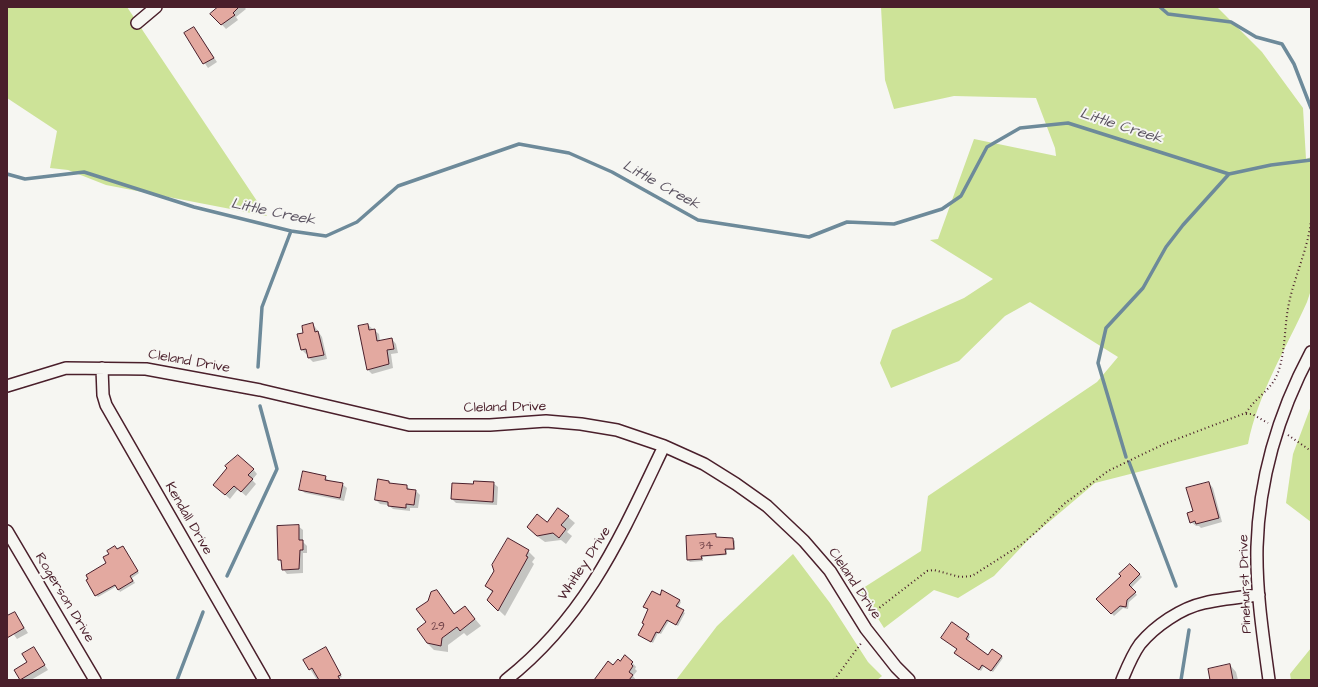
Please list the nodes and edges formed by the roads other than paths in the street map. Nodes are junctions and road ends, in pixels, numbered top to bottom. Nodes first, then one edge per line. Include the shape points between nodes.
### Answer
1 (156, 7) edge
2 (137, 23) dead end
3 (1311, 352) edge
4 (102, 368) junction
5 (7, 386) edge
6 (664, 446) junction
7 (7, 531) edge
8 (1259, 595) junction
9 (95, 680) edge
10 (264, 680) edge
11 (506, 680) edge
12 (909, 680) edge
13 (1122, 680) edge
14 (1269, 680) edge

1 - 2 street
3 - 8 street, Pinehurst Drive via 1284,407 1263,492 1257,547
4 - 5 street, Cleland Drive via 66,368
4 - 6 street, Cleland Drive via 146,369 201,378 409,424 581,424 617,430
4 - 10 street, Kendall Drive via 106,405
6 - 11 street, Whitley Drive via 624,532 581,602 552,637
6 - 12 street, Cleland Drive via 704,464 736,484 767,506 804,541 830,571 876,641
7 - 9 street, Rogerson Drive
8 - 13 street via 1203,603 1169,619 1140,644
8 - 14 street, Pinehurst Drive

